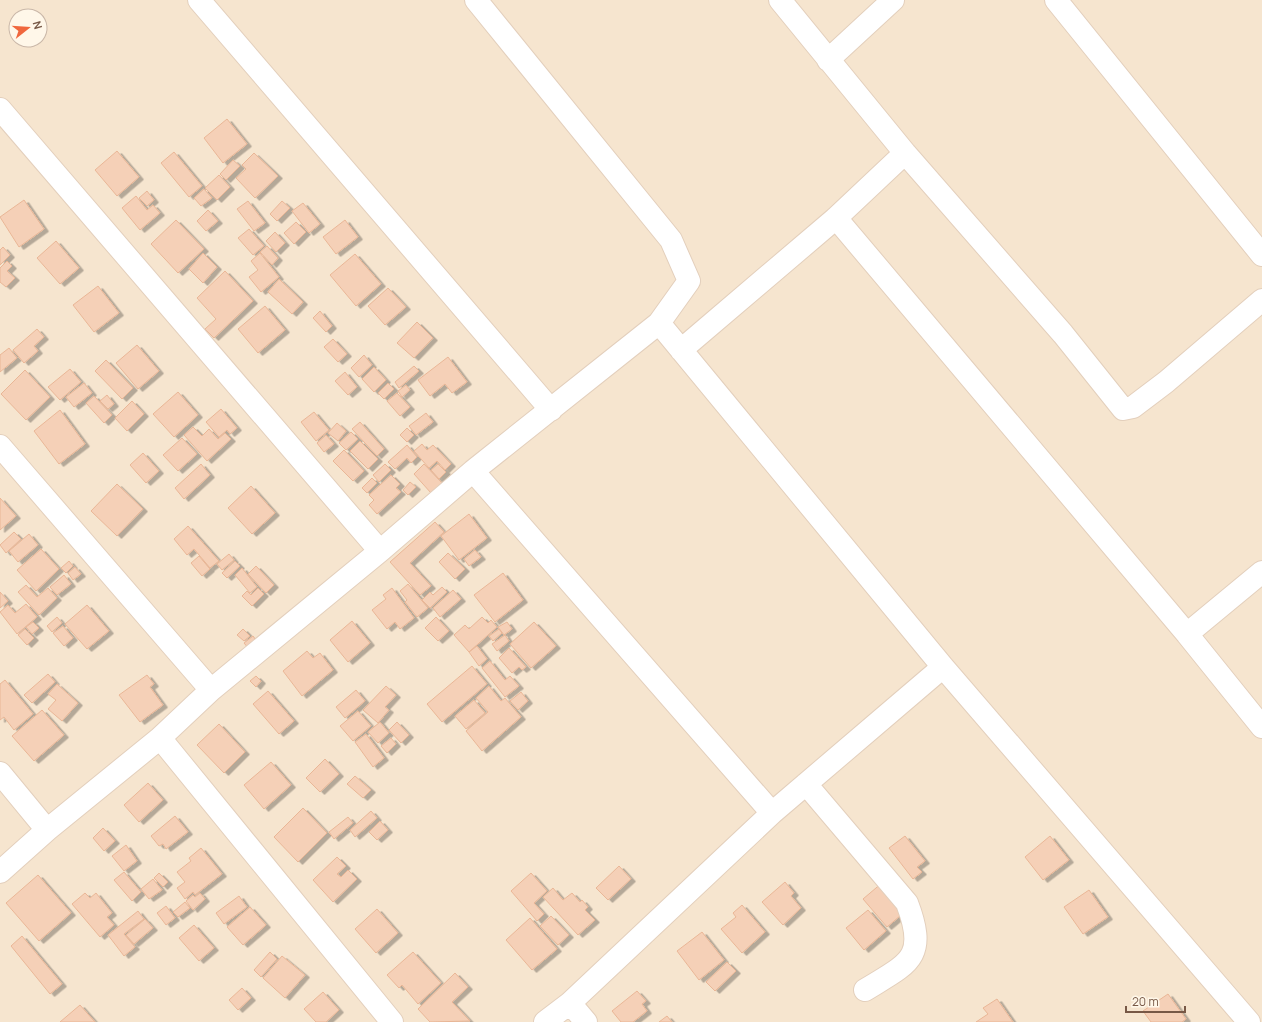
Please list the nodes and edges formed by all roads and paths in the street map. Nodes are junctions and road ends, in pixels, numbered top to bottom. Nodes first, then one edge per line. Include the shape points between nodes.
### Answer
1 (199, 0) edge
2 (476, 0) edge
3 (780, 0) edge
4 (894, 0) edge
5 (1056, 0) edge
6 (828, 60) junction
7 (0, 109) edge
8 (905, 153) junction
9 (836, 218) junction
10 (1262, 255) edge
11 (1262, 300) edge
12 (659, 323) junction
13 (681, 350) junction
14 (551, 410) junction
15 (0, 446) edge
16 (473, 471) junction
17 (380, 551) junction
18 (1262, 572) edge
19 (1187, 634) junction
20 (943, 667) junction
21 (211, 690) junction
22 (1262, 727) edge
23 (160, 738) junction
24 (0, 773) edge
25 (806, 784) junction
26 (772, 813) junction
27 (47, 830) junction
28 (0, 872) edge
29 (865, 990) dead end
30 (570, 1003) junction
31 (1247, 1018) edge
32 (392, 1022) edge
33 (545, 1022) edge
34 (586, 1022) edge

1 - 14 street
2 - 12 street via 671,240 689,281
3 - 6 street
4 - 6 street
5 - 10 street
6 - 8 street
7 - 17 street
8 - 9 street
8 - 11 street via 1063,334 1123,409 1133,407 1166,382
9 - 13 street
9 - 19 street
12 - 13 street
12 - 14 street
13 - 20 street
14 - 16 street
15 - 21 street
16 - 17 street
16 - 26 street
17 - 21 street
18 - 19 street
19 - 22 street
20 - 25 street
20 - 31 street
21 - 23 street
23 - 27 street
23 - 32 street
24 - 27 street
25 - 26 street
25 - 29 street via 907,903 914,923 916,939 911,958 898,970
26 - 30 street
27 - 28 street
30 - 33 street
30 - 34 street

